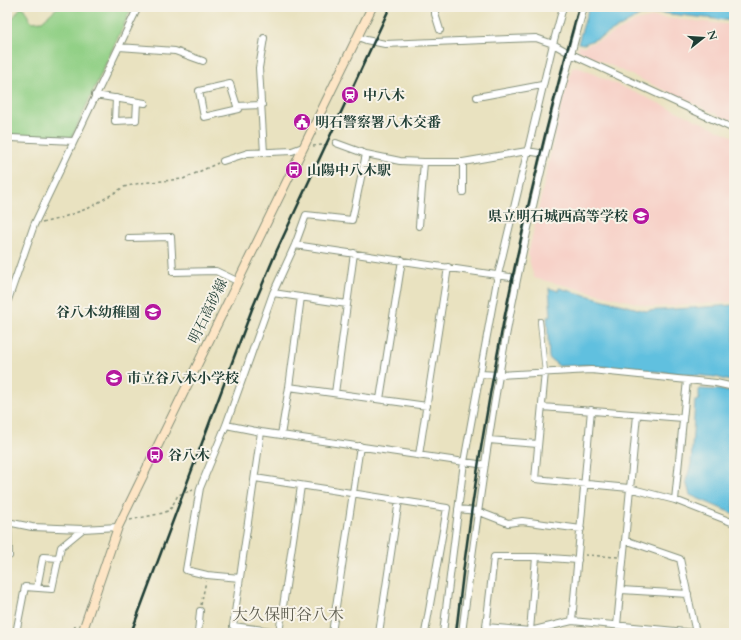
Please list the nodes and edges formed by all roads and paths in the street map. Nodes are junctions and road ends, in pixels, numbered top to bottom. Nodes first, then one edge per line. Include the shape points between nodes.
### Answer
1 (13, 7) edge
2 (138, 7) edge
3 (372, 7) edge
4 (435, 7) edge
5 (563, 7) edge
6 (584, 7) edge
7 (7, 18) edge
8 (440, 30) dead end
9 (358, 37) junction
10 (264, 38) dead end
11 (553, 44) junction
12 (119, 47) junction
13 (571, 54) junction
14 (203, 61) dead end
15 (542, 86) junction
16 (95, 95) junction
17 (477, 97) dead end
18 (116, 98) junction
19 (137, 102) junction
20 (144, 103) dead end
21 (262, 105) junction
22 (238, 106) junction
23 (734, 129) edge
24 (7, 138) edge
25 (73, 141) junction
26 (336, 144) joint
27 (303, 147) junction
28 (527, 151) junction
29 (264, 153) junction
30 (366, 154) junction
31 (545, 154) junction
32 (223, 161) joint
33 (424, 162) junction
34 (463, 162) junction
35 (463, 192) dead end
36 (34, 225) junction
37 (419, 226) dead end
38 (129, 238) dead end
39 (295, 245) junction
40 (354, 254) junction
41 (402, 260) junction
42 (448, 267) junction
43 (498, 275) junction
44 (517, 278) junction
45 (237, 281) junction
46 (272, 293) junction
47 (301, 297) junction
48 (7, 303) edge
49 (347, 304) junction
50 (540, 321) dead end
51 (545, 372) junction
52 (480, 374) junction
53 (498, 376) junction
54 (687, 380) junction
55 (289, 387) junction
56 (734, 387) edge
57 (335, 393) junction
58 (380, 399) junction
59 (427, 406) junction
60 (542, 407) junction
61 (591, 410) junction
62 (637, 415) junction
63 (683, 418) junction
64 (226, 425) junction
65 (261, 432) junction
66 (281, 435) junction
67 (489, 440) junction
68 (538, 444) junction
69 (360, 446) junction
70 (419, 455) junction
71 (464, 462) junction
72 (485, 465) junction
73 (254, 478) junction
74 (585, 484) junction
75 (301, 486) junction
76 (200, 488) junction
77 (630, 488) junction
78 (352, 493) junction
79 (399, 500) junction
80 (675, 500) junction
81 (458, 509) junction
82 (478, 511) junction
83 (8, 522) edge
84 (734, 523) edge
85 (118, 526) junction
86 (82, 528) junction
87 (581, 529) junction
88 (625, 540) junction
89 (7, 541) edge
90 (9, 556) dead end
91 (536, 557) junction
92 (578, 557) junction
93 (623, 557) junction
94 (59, 558) junction
95 (206, 575) junction
96 (240, 578) junction
97 (37, 588) junction
98 (620, 590) junction
99 (688, 594) junction
100 (200, 611) joint
101 (572, 621) junction
102 (617, 625) junction
103 (526, 631) edge
104 (279, 632) edge
105 (332, 632) edge
106 (16, 633) edge
107 (82, 633) edge
108 (198, 633) edge
109 (340, 633) edge
110 (379, 633) edge
111 (425, 633) edge
112 (443, 633) edge
113 (462, 633) edge

1 - 7 path
2 - 12 street
3 - 9 main road, 明石高砂線
4 - 8 street
5 - 11 street
6 - 13 street
9 - 11 street via 385,44 536,38
9 - 27 main road, 明石高砂線
10 - 21 street via 259,68
11 - 13 street
11 - 15 street
12 - 14 street via 174,51
12 - 16 street
13 - 23 street
13 - 31 street
15 - 17 street
15 - 28 street
16 - 18 street
16 - 25 street
18 - 19 street
18 - 19 street via 115,121 136,120
19 - 20 street
21 - 22 street
21 - 29 street
22 - 22 street via 239,109 204,117 199,91 230,84
24 - 25 street
25 - 36 street
26 - 27 path
26 - 30 street
27 - 29 street via 292,151
27 - 45 main road, 明石高砂線
28 - 31 street
28 - 34 street
28 - 43 street
29 - 32 street via 248,153
30 - 33 street via 400,161
30 - 39 street via 352,220 306,216
31 - 44 street
32 - 36 path via 183,179 124,187 89,208
33 - 34 street
33 - 37 street
34 - 35 street
36 - 48 street
38 - 45 street via 171,237 173,272 216,270
39 - 40 street
39 - 46 street
40 - 41 street
40 - 49 street
41 - 42 street
41 - 58 street
42 - 43 street
42 - 59 street
43 - 44 street
43 - 52 street
44 - 53 street
45 - 85 main road, 明石高砂線
46 - 47 street
46 - 64 street
47 - 49 street
47 - 55 street
49 - 57 street
50 - 51 street
51 - 53 street
51 - 54 street via 591,370
51 - 60 street
52 - 53 street
52 - 71 street
53 - 67 street
54 - 56 street
54 - 63 street
55 - 57 street
55 - 66 street
57 - 58 street
58 - 59 street
59 - 70 street
60 - 61 street
60 - 68 street
61 - 62 street
61 - 74 street
62 - 63 street
62 - 77 street
63 - 80 street
64 - 65 street
64 - 76 street
65 - 66 street
65 - 73 street
66 - 69 street
67 - 68 street
67 - 72 street
68 - 74 street via 534,479
69 - 70 street
69 - 78 street
70 - 71 street
71 - 72 street
71 - 81 street
72 - 82 street
73 - 75 street
73 - 96 street
74 - 77 street
74 - 87 street
75 - 78 street
75 - 104 street
76 - 85 path via 178,495 170,510 128,520
76 - 95 street via 186,570
77 - 80 street
77 - 88 street
78 - 79 street
78 - 105 street
79 - 110 street
79 - 111 street via 448,508
80 - 84 street
81 - 82 street
81 - 112 street
82 - 87 street via 508,523 522,521
82 - 113 street
83 - 86 street via 32,527
83 - 89 street
85 - 86 street
85 - 107 main road, 明石高砂線
86 - 94 street via 61,547
87 - 92 street
88 - 93 street
88 - 99 street via 680,559
89 - 90 street
91 - 92 street
91 - 103 street
91 - 103 street via 494,557 486,627
92 - 93 path
92 - 101 street
93 - 98 street
94 - 97 street via 52,589
94 - 97 street via 43,556
95 - 96 street
95 - 100 path
96 - 104 street via 233,626
97 - 106 street via 25,587
98 - 99 street
98 - 102 street
99 - 102 street via 696,633
100 - 108 street
101 - 102 street
101 - 103 street
105 - 109 street

